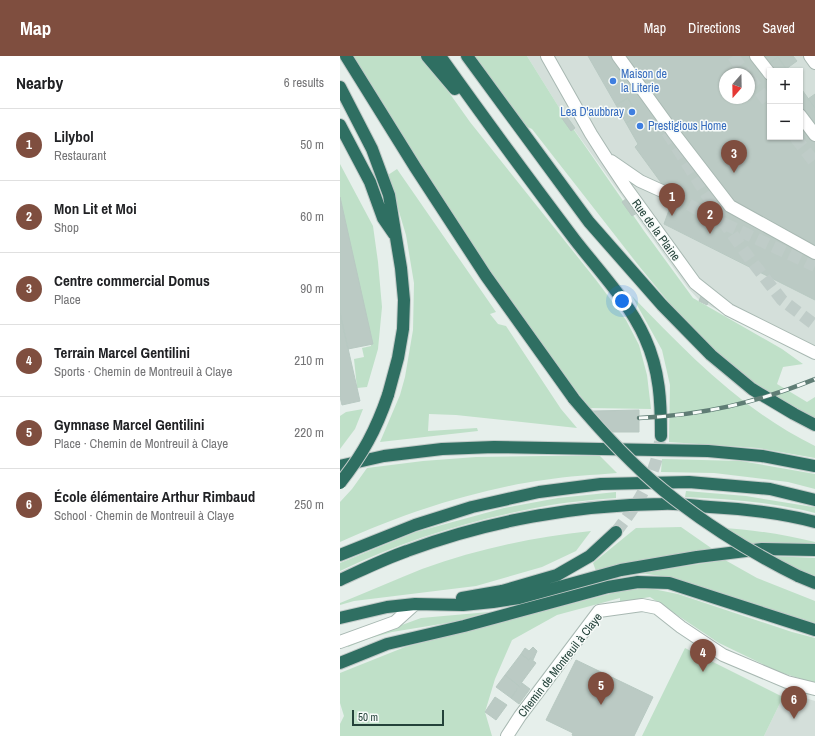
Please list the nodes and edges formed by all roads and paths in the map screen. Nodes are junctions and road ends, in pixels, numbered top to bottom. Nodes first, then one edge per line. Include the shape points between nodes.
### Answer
1 (346, 56) edge
2 (427, 56) edge
3 (440, 56) edge
4 (467, 56) edge
5 (547, 56) edge
6 (618, 56) edge
7 (756, 56) edge
8 (810, 56) edge
9 (815, 63) edge
10 (767, 70) edge
11 (340, 86) edge
12 (803, 119) edge
13 (340, 125) edge
14 (492, 130) junction
15 (815, 135) edge
16 (606, 156) junction
17 (673, 196) tunnel mouth
18 (396, 236) junction
19 (815, 253) edge
20 (815, 353) edge
21 (815, 425) edge
22 (661, 436) tunnel mouth
23 (340, 466) edge
24 (815, 466) edge
25 (340, 483) edge
26 (815, 500) edge
27 (815, 522) edge
28 (616, 532) tunnel mouth
29 (815, 550) edge
30 (340, 555) edge
31 (340, 580) edge
32 (815, 584) edge
33 (427, 603) junction
34 (415, 604) junction
35 (340, 618) edge
36 (815, 630) edge
37 (340, 642) edge
38 (340, 663) edge
39 (815, 689) edge
40 (507, 736) edge

1 - 32 highway, bridge via 486,276 574,399 599,429 690,512 762,558
2 - 14 highway
3 - 14 highway
4 - 21 highway via 589,222 662,305 711,355 752,389
5 - 16 street, Rue de la Plaine
6 - 19 street via 730,206
7 - 10 street
8 - 9 street
11 - 18 highway via 372,149 389,195
12 - 15 street
13 - 18 highway via 370,182 383,218
14 - 22 highway via 623,300 645,338 656,369 661,405
16 - 17 street via 640,181
16 - 20 street, Rue de la Plaine via 695,283 729,310
18 - 25 highway, bridge via 404,300 398,358 380,418 367,445
23 - 24 highway via 384,456 442,449 494,447 708,451 762,456
26 - 30 highway via 770,489 689,482 601,484 539,492 472,507 415,524
27 - 31 highway via 747,509 663,504 596,507 535,516 468,532 406,551
28 - 33 highway via 590,556 557,574 502,591
29 - 33 highway via 762,549 697,557 622,570 519,598 463,605
33 - 34 highway
34 - 35 highway via 387,607
34 - 37 street via 395,622
36 - 38 highway via 668,583 638,582 608,587 388,644
39 - 40 street, Chemin de Montreuil à Claye via 786,682 723,655 657,608 642,605 599,611

